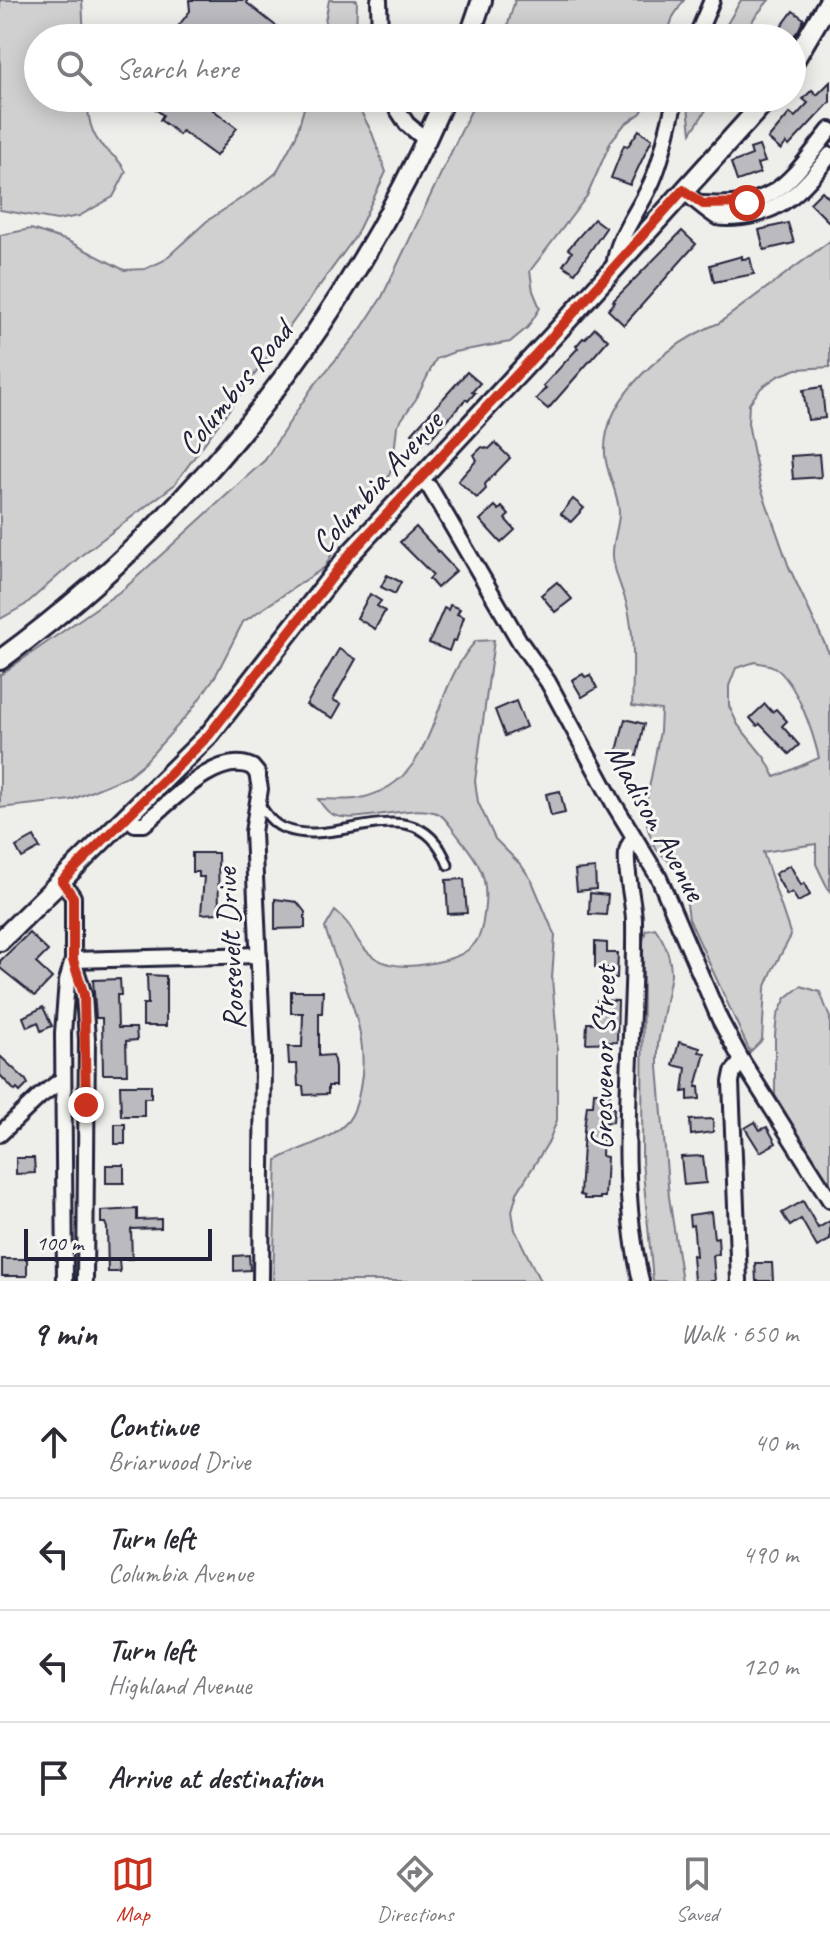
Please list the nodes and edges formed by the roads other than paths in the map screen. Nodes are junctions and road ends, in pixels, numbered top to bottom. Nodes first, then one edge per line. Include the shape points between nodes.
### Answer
1 (379, 0) edge
2 (482, 0) edge
3 (712, 0) edge
4 (830, 0) edge
5 (380, 24) edge
6 (474, 24) edge
7 (702, 24) edge
8 (806, 40) edge
9 (399, 112) edge
10 (439, 112) edge
11 (672, 112) edge
12 (755, 112) edge
13 (830, 130) edge
14 (426, 140) junction
15 (830, 155) edge
16 (683, 190) junction
17 (703, 204) junction
18 (614, 267) junction
19 (419, 479) junction
20 (0, 660) edge
21 (258, 802) junction
22 (128, 817) junction
23 (634, 838) junction
24 (448, 865) dead end
25 (62, 881) junction
26 (0, 941) edge
27 (259, 955) junction
28 (73, 960) junction
29 (742, 1061) junction
30 (63, 1079) junction
31 (0, 1134) edge
32 (830, 1200) edge
33 (65, 1281) edge
34 (85, 1281) edge
35 (261, 1281) edge
36 (641, 1281) edge
37 (739, 1281) edge

1 - 5 street
2 - 6 street
3 - 7 street
4 - 8 street
9 - 14 street
10 - 14 street, Columbus Road
11 - 18 street via 658,165 616,249
12 - 16 street, Columbia Avenue
13 - 17 street via 771,195 747,203
14 - 20 street, Columbus Road via 351,280 245,429 141,542
15 - 17 street via 797,193 767,212 719,217
16 - 17 street
16 - 18 street, Columbia Avenue
18 - 19 street, Columbia Avenue
19 - 22 street, Columbia Avenue via 350,554 209,735
19 - 23 street, Madison Avenue via 430,488 548,682
21 - 22 street, Roosevelt Drive via 257,773 247,764 232,762 211,771 144,824
21 - 24 lane via 290,831 378,823 420,830 441,847
21 - 27 street, Roosevelt Drive via 253,832
22 - 25 street, Columbia Avenue
23 - 29 street, Madison Avenue via 659,878
23 - 36 street, Grosvenor Street via 627,849 634,920 630,1202
25 - 26 street, Columbia Avenue
25 - 28 street via 73,897
27 - 28 street
27 - 35 street, Roosevelt Drive via 264,1109
28 - 30 street via 67,981
28 - 34 street via 84,995 87,1039
29 - 32 street, Madison Avenue
29 - 37 street via 731,1082
30 - 31 street
30 - 33 street

